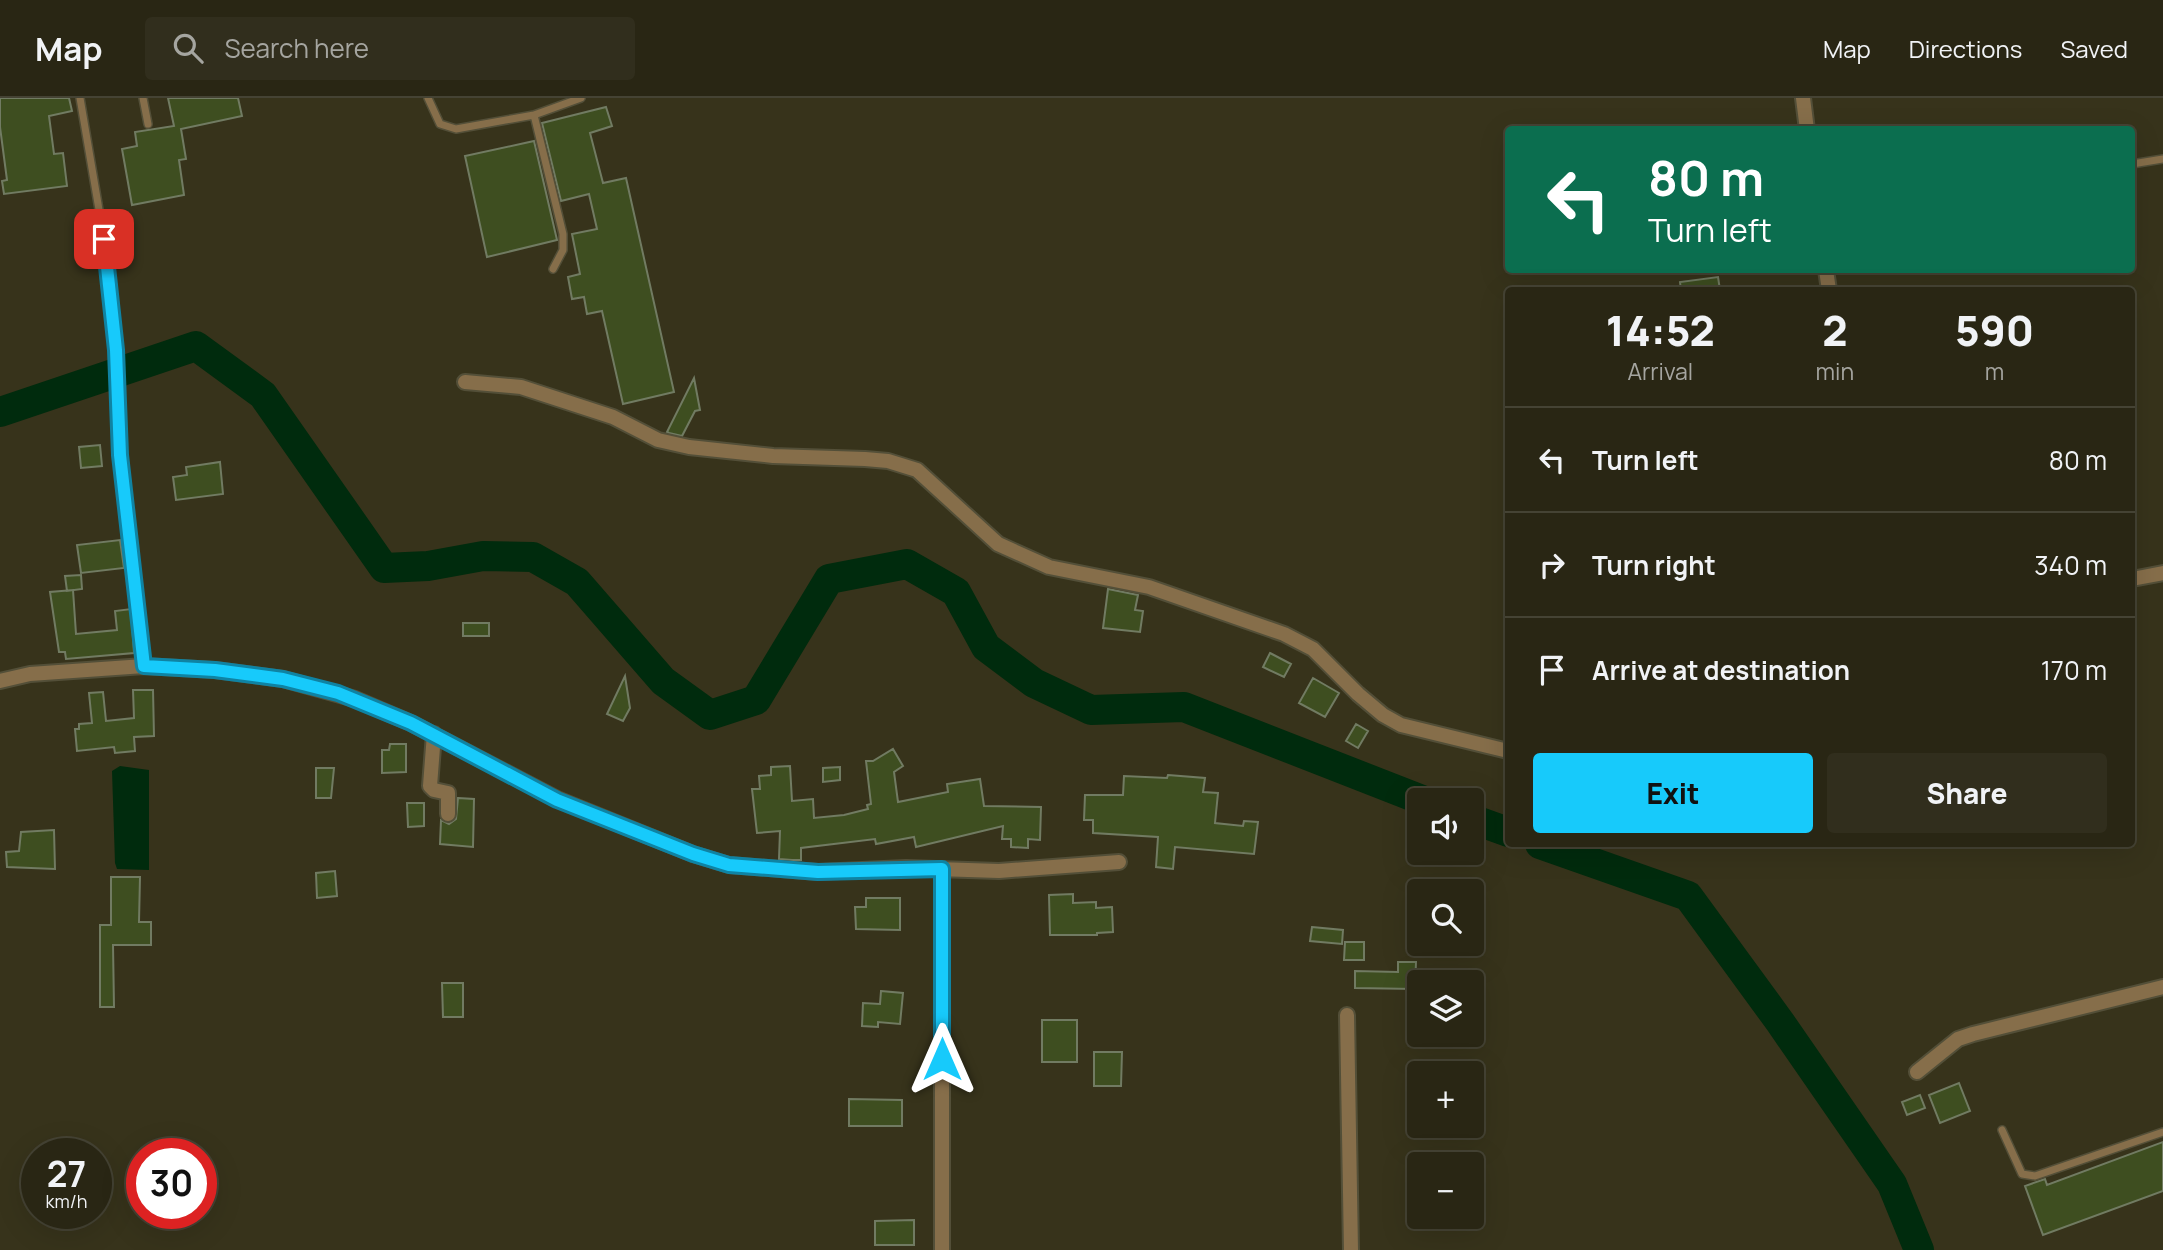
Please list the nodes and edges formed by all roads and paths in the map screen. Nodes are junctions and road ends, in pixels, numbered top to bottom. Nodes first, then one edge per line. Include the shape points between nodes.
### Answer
1 (80, 98) edge
2 (143, 98) edge
3 (428, 98) edge
4 (581, 98) edge
5 (1803, 98) edge
6 (534, 115) junction
7 (148, 124) dead end
8 (1806, 126) edge
9 (2163, 159) edge
10 (2135, 164) edge
11 (553, 269) dead end
12 (465, 382) dead end
13 (2163, 573) edge
14 (2135, 578) edge
15 (144, 666) junction
16 (0, 681) edge
17 (434, 734) junction
18 (1505, 750) edge
19 (448, 814) dead end
20 (1119, 862) dead end
21 (942, 869) junction
22 (2163, 987) edge
23 (1347, 1015) dead end
24 (1917, 1072) dead end
25 (2002, 1130) dead end
26 (2163, 1132) edge
27 (942, 1250) edge
28 (1351, 1250) edge

1 - 15 lane via 104,239 116,350 120,455
2 - 7 lane
3 - 6 lane via 440,124 456,129
4 - 6 lane
5 - 8 street
6 - 11 lane via 563,234 563,250
9 - 10 lane
12 - 18 street via 521,387 613,417 658,440 689,447 888,461 917,470 998,544 1049,566 1149,587 1284,634 1313,649 1383,715 1401,724
13 - 14 street
15 - 16 street via 30,674
15 - 17 street via 283,679 355,699
17 - 19 street via 430,786 448,793
17 - 21 street via 557,800 729,865 818,872
20 - 21 street
21 - 27 street
22 - 24 street via 1958,1039
23 - 28 street
25 - 26 lane via 2022,1174 2035,1176

